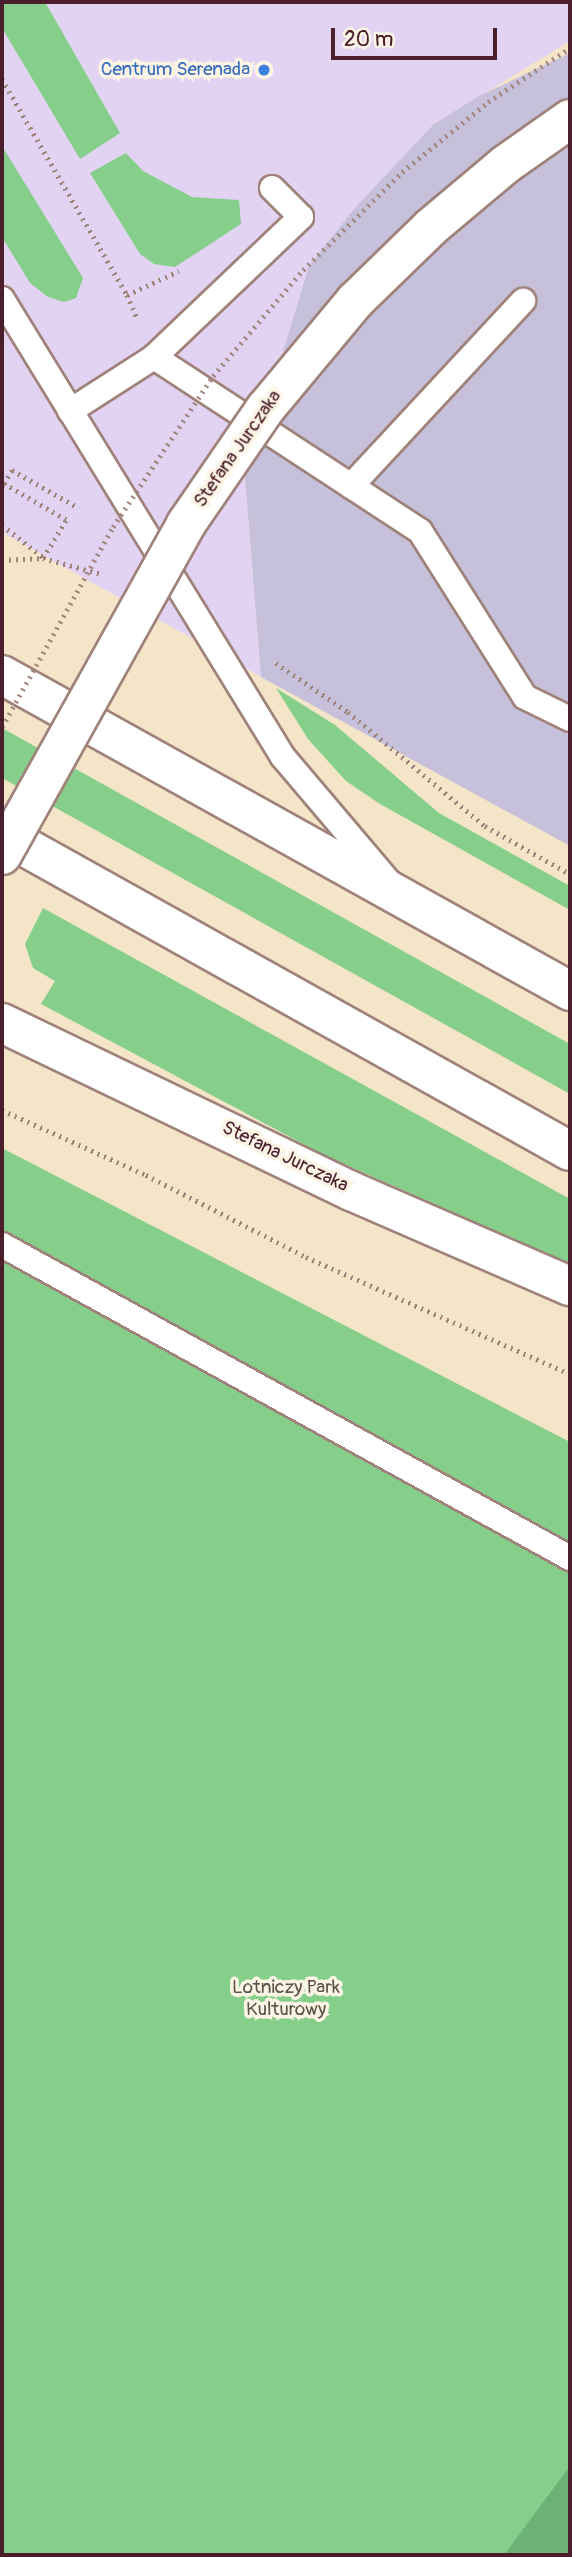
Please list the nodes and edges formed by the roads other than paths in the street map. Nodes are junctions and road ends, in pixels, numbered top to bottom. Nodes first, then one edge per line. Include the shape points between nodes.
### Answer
1 (570, 119) edge
2 (272, 188) dead end
3 (2, 299) edge
4 (523, 301) dead end
5 (153, 357) junction
6 (71, 411) junction
7 (351, 486) junction
8 (2, 675) edge
9 (570, 719) edge
10 (2, 834) edge
11 (2, 855) edge
12 (404, 899) junction
13 (570, 991) edge
14 (2, 1023) edge
15 (570, 1152) edge
16 (2, 1245) edge
17 (570, 1286) edge
18 (570, 1558) edge

1 - 11 street, Stefana Jurczaka, bridge via 506,164 431,227 355,301 265,409 186,524
2 - 5 lane via 301,217
3 - 6 lane
4 - 7 lane
5 - 6 lane
5 - 7 lane
6 - 12 lane via 283,757
7 - 9 lane via 420,531 525,697
8 - 12 street
10 - 15 street
12 - 13 street
14 - 17 street, Stefana Jurczaka via 351,1191
16 - 18 lane

